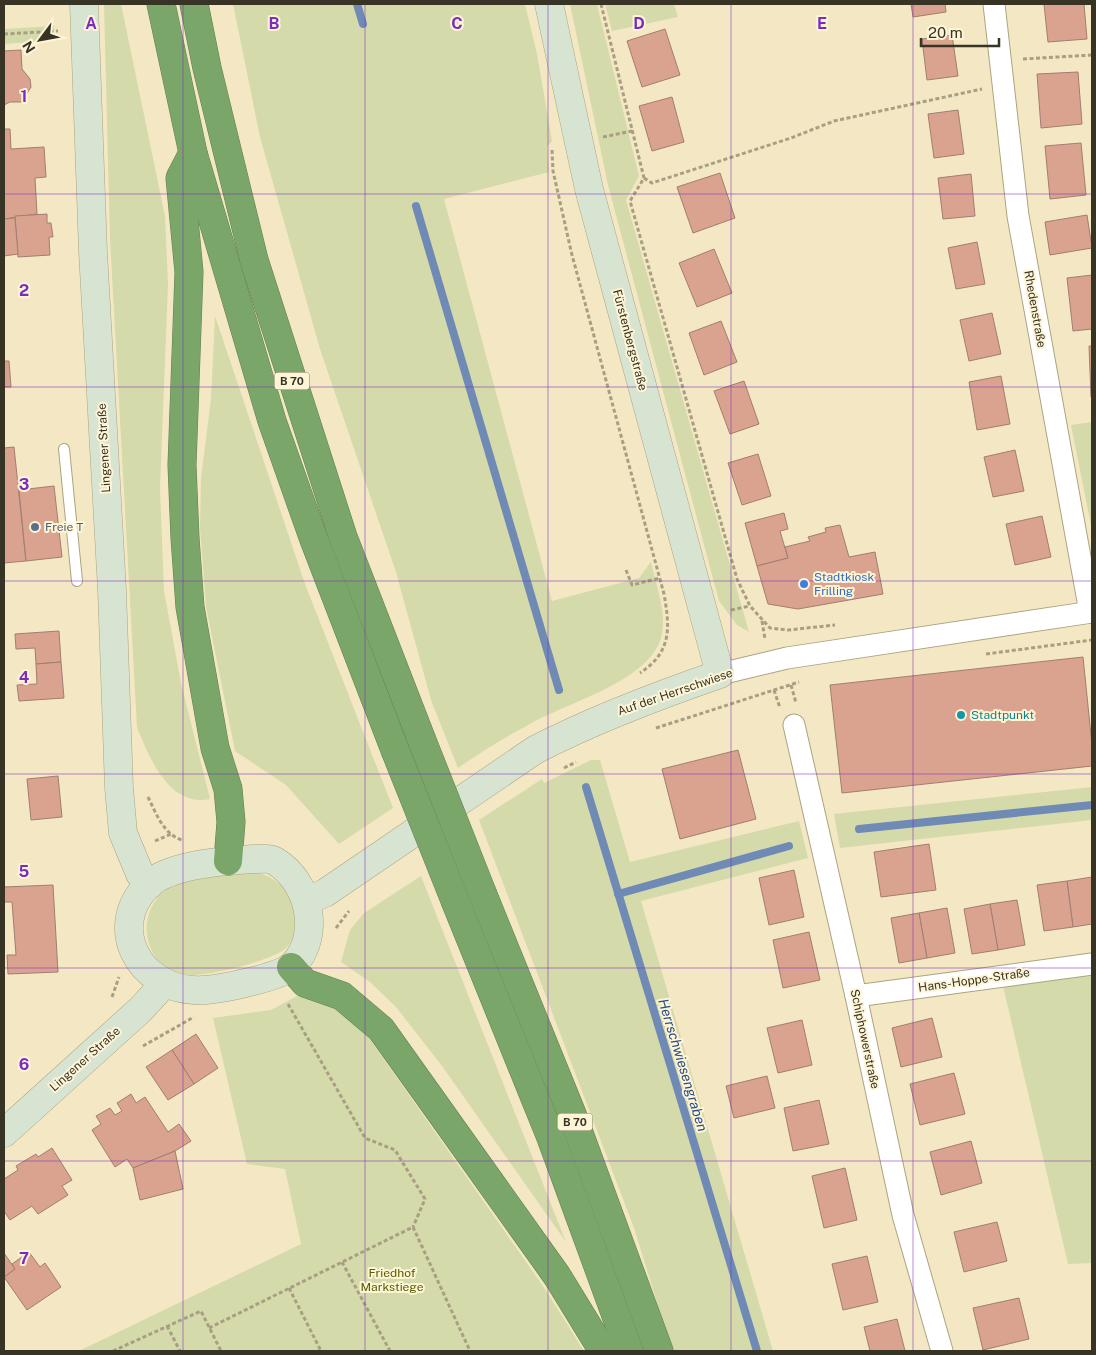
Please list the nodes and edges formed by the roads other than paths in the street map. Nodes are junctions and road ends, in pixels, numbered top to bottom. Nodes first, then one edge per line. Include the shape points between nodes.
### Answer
1 (84, 4) edge
2 (161, 4) edge
3 (194, 4) edge
4 (210, 4) edge
5 (549, 4) edge
6 (994, 4) edge
7 (207, 68) junction
8 (193, 152) junction
9 (64, 449) dead end
10 (77, 581) dead end
11 (1091, 612) edge
12 (720, 674) junction
13 (794, 725) dead end
14 (228, 861) junction
15 (148, 885) junction
16 (306, 901) junction
17 (1092, 964) edge
18 (298, 975) junction
19 (164, 984) junction
20 (856, 996) junction
21 (4, 1133) edge
22 (602, 1351) edge
23 (629, 1351) edge
24 (659, 1351) edge
25 (942, 1351) edge

1 - 15 street, Lingener Straße via 119,788 123,833
2 - 8 highway, B 70
3 - 7 highway, B 70
4 - 7 highway
5 - 12 street, Fürstenbergstraße via 589,189
6 - 11 street, Rhedenstraße via 1018,216
7 - 24 highway, B 70, bridge via 254,260 343,537 572,1114
8 - 14 highway via 180,178 189,272 182,465 185,538 193,627 215,748 228,789 231,822
8 - 23 highway, B 70, bridge via 272,421 313,537 550,1135
9 - 10 lane
11 - 12 street, Auf der Herrschwiese via 787,658
12 - 16 street, Auf der Herrschwiese via 648,699 535,750 325,893
13 - 20 street, Schiphowerstraße
14 - 15 street via 176,870
14 - 16 street via 274,860 293,876
15 - 19 street via 133,908 128,939 143,967
16 - 18 street via 310,932
17 - 20 street, Hans-Hoppe-Straße
18 - 19 street via 197,991
18 - 22 highway via 342,996 381,1029 556,1276
19 - 21 street, Lingener Straße via 140,1010
20 - 25 street, Schiphowerstraße via 903,1215

